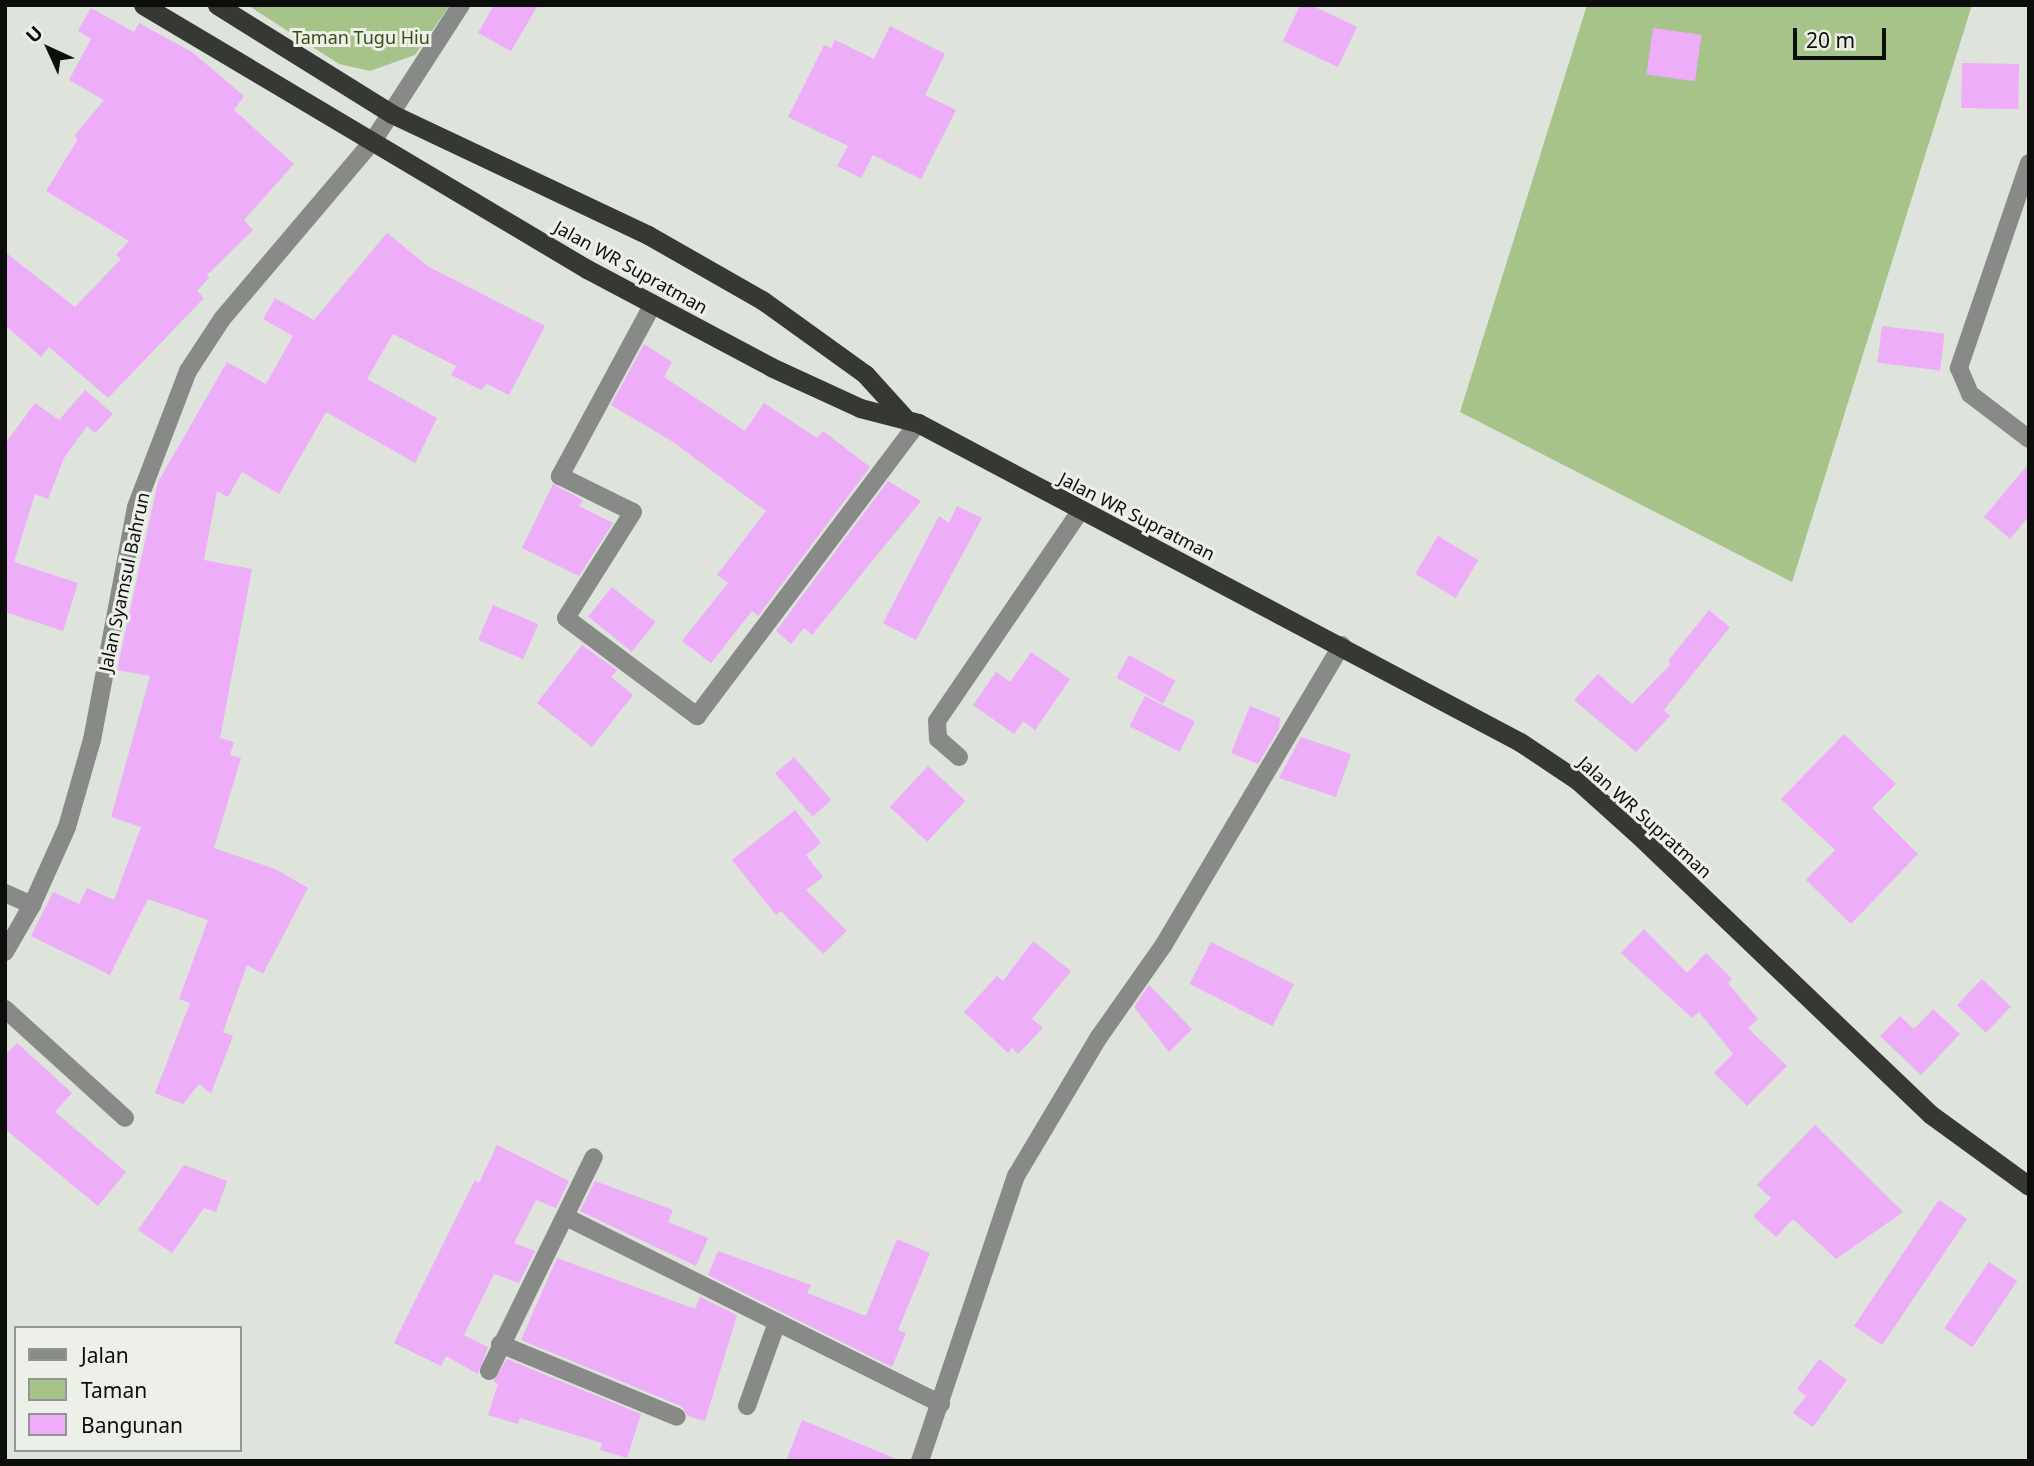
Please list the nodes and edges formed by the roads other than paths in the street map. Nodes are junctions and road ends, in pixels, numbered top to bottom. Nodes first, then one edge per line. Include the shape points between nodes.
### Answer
1 (143, 5) edge
2 (217, 5) edge
3 (461, 5) edge
4 (392, 114) junction
5 (373, 141) junction
6 (2029, 163) edge
7 (653, 304) junction
8 (911, 420) junction
9 (2029, 439) edge
10 (1080, 511) junction
11 (1342, 645) junction
12 (958, 757) dead end
13 (5, 893) edge
14 (32, 905) junction
15 (5, 952) edge
16 (5, 1009) edge
17 (125, 1118) dead end
18 (594, 1157) dead end
19 (2029, 1186) edge
20 (566, 1217) junction
21 (776, 1322) junction
22 (500, 1344) junction
23 (489, 1371) dead end
24 (941, 1404) junction
25 (747, 1406) dead end
26 (677, 1418) dead end
27 (920, 1461) edge

1 - 5 highway, Jalan WR Supratman
2 - 4 highway
3 - 4 street, Jalan Syamsul Bahrun
4 - 5 street, Jalan Syamsul Bahrun
4 - 8 highway via 648,235 762,300 865,374
5 - 7 highway, Jalan WR Supratman
5 - 14 street, Jalan Syamsul Bahrun via 222,318 188,371 165,421 136,507 92,740 66,827
6 - 9 street via 1959,368 1970,394
7 - 8 highway, Jalan WR Supratman via 860,408
7 - 8 street via 560,476 633,512 566,618 697,716
8 - 10 highway, Jalan WR Supratman
10 - 11 highway, Jalan WR Supratman
10 - 12 street via 937,721 938,739
11 - 19 highway, Jalan WR Supratman via 1455,704 1577,780 1930,1114
11 - 24 street via 1170,934 1099,1037 1016,1176
13 - 14 street
14 - 15 street, Jalan Syamsul Bahrun
16 - 17 street
18 - 20 street
20 - 21 street
20 - 22 street
21 - 24 street
21 - 25 street
22 - 23 street
22 - 26 street
24 - 27 street

